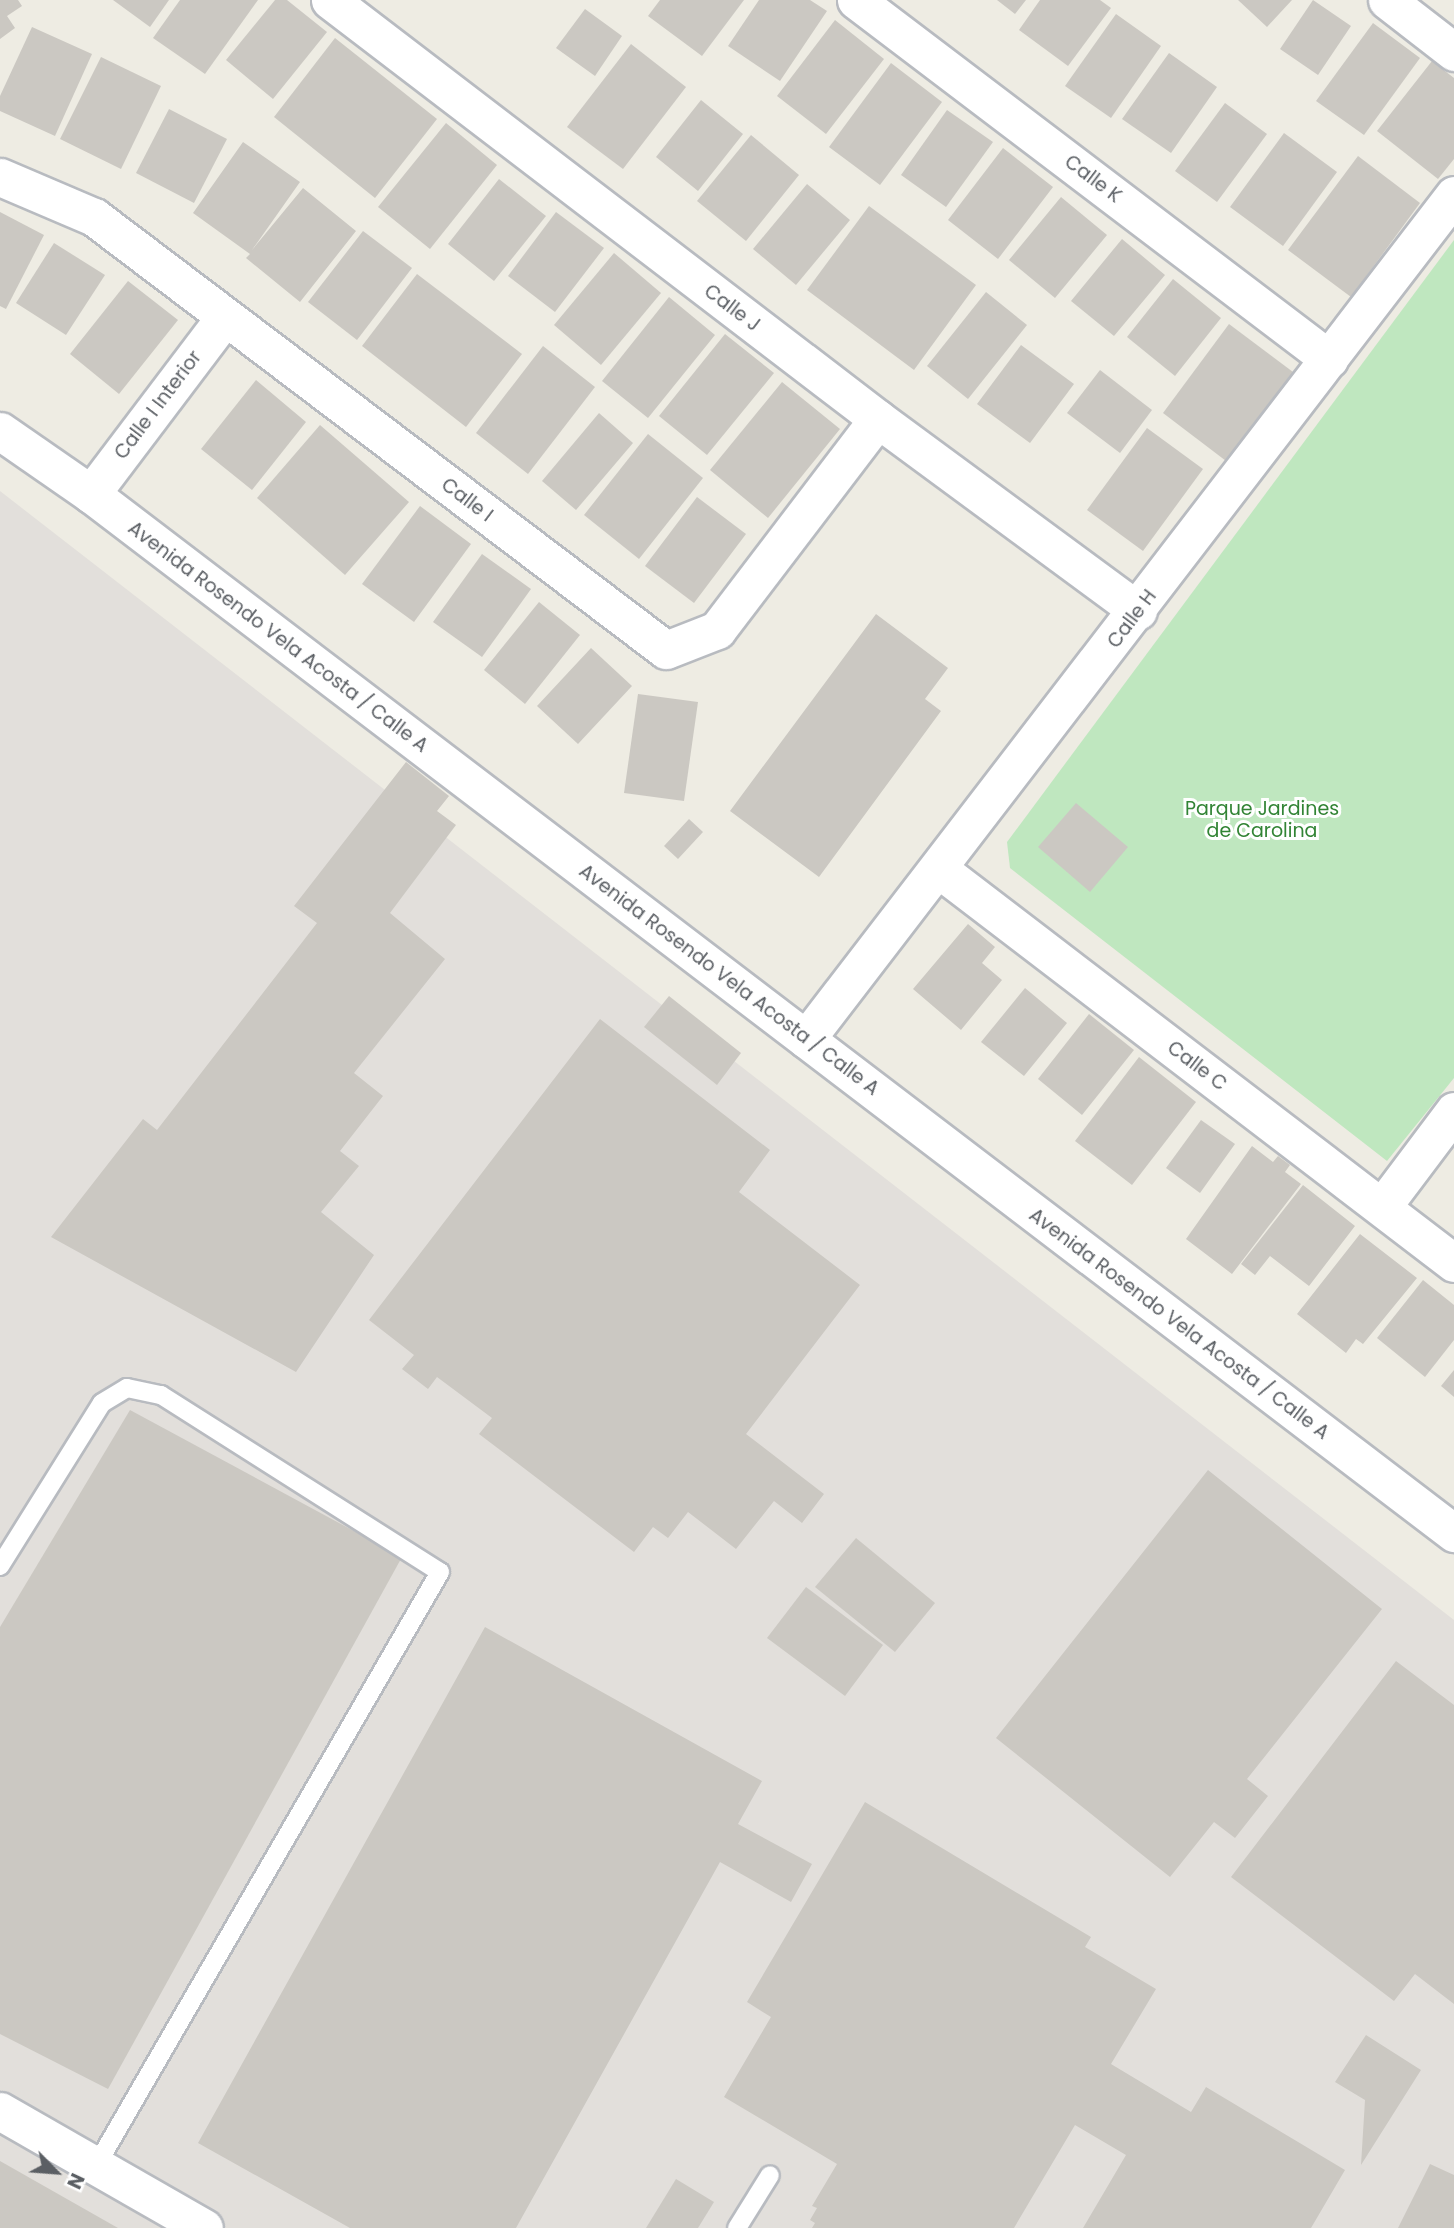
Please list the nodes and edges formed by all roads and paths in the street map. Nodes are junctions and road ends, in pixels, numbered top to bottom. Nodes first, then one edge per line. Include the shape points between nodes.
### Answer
1 (330, 0) edge
2 (856, 0) edge
3 (1387, 0) edge
4 (1454, 52) edge
5 (0, 177) edge
6 (1454, 195) edge
7 (225, 317) junction
8 (1329, 359) junction
9 (878, 419) junction
10 (0, 431) edge
11 (90, 494) junction
12 (1138, 611) junction
13 (940, 870) junction
14 (806, 1039) junction
15 (1454, 1111) edge
16 (1382, 1207) junction
17 (1454, 1263) edge
18 (1454, 1533) edge
19 (0, 1566) edge
20 (0, 2111) edge
21 (96, 2166) junction
22 (770, 2175) dead end
23 (204, 2228) edge
24 (737, 2228) edge

1 - 9 street, Calle J
2 - 8 street, Calle K
3 - 4 street
5 - 7 street, Calle I via 94,217
6 - 8 street, Calle H
7 - 9 street, Calle I via 666,650 717,631
7 - 11 street, Calle I Interior
8 - 12 street, Calle H
9 - 12 street, Calle J
10 - 11 street, Avenida Rosendo Vela Acosta / Calle A
11 - 14 street, Avenida Rosendo Vela Acosta / Calle A
12 - 13 street, Calle H
13 - 14 street, Calle H
13 - 16 street, Calle C
14 - 18 street, Avenida Rosendo Vela Acosta / Calle A
15 - 16 street
16 - 17 street, Calle C
19 - 21 lane via 102,1403 127,1388 161,1395 440,1572
20 - 21 street
21 - 23 street
22 - 24 lane

